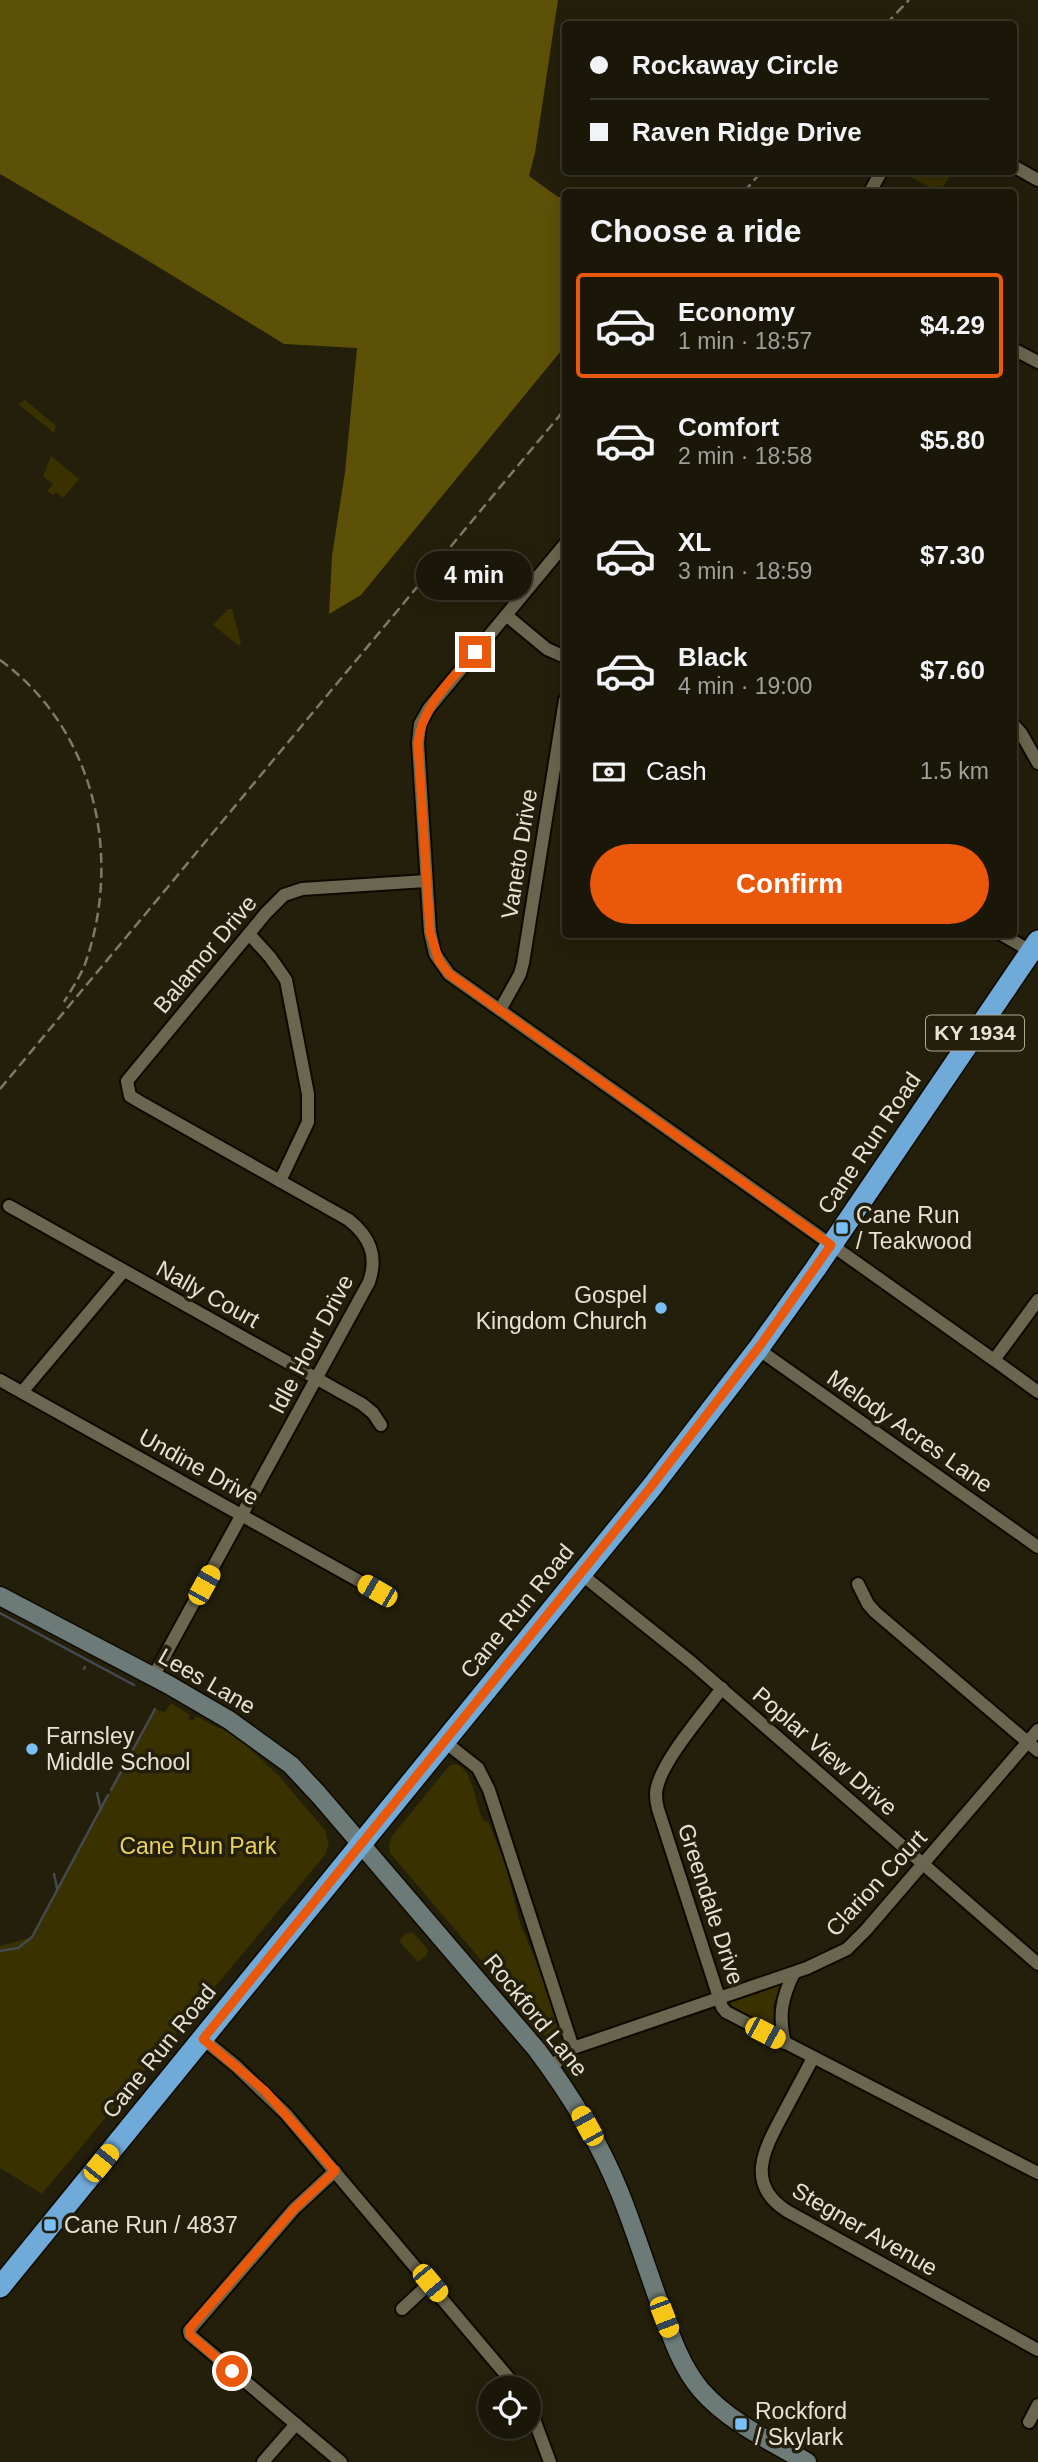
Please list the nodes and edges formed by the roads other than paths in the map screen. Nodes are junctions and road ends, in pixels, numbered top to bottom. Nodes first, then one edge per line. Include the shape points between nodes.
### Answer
1 (1017, 168) edge
2 (1038, 180) edge
3 (1017, 351) edge
4 (1038, 362) edge
5 (562, 548) edge
6 (506, 615) junction
7 (562, 656) edge
8 (562, 719) edge
9 (1017, 728) edge
10 (1038, 763) edge
11 (426, 881) junction
12 (249, 934) junction
13 (1010, 938) edge
14 (1036, 949) edge
15 (500, 1010) junction
16 (128, 1089) joint
17 (280, 1181) junction
18 (9, 1206) dead end
19 (831, 1245) junction
20 (123, 1272) junction
21 (1038, 1300) edge
22 (758, 1349) junction
23 (994, 1360) junction
24 (317, 1378) junction
25 (0, 1380) edge
26 (22, 1392) junction
27 (1038, 1392) edge
28 (381, 1425) dead end
29 (242, 1516) junction
30 (1038, 1547) edge
31 (582, 1574) junction
32 (858, 1584) dead end
33 (377, 1591) dead end
34 (0, 1596) edge
35 (153, 1677) junction
36 (722, 1688) junction
37 (1038, 1730) edge
38 (445, 1742) junction
39 (1033, 1747) edge
40 (361, 1845) junction
41 (923, 1864) junction
42 (1038, 1964) edge
43 (794, 1973) junction
44 (720, 1997) junction
45 (203, 2039) junction
46 (785, 2043) junction
47 (573, 2048) junction
48 (813, 2058) junction
49 (551, 2069) junction
50 (335, 2171) junction
51 (1038, 2172) edge
52 (430, 2283) junction
53 (0, 2287) edge
54 (402, 2309) dead end
55 (1038, 2350) edge
56 (507, 2376) edge
57 (1038, 2405) edge
58 (1029, 2422) dead end
59 (296, 2424) junction
60 (541, 2438) edge
61 (263, 2462) edge
62 (341, 2462) edge
63 (550, 2462) edge
64 (807, 2462) edge

1 - 2 street
3 - 4 street
5 - 6 street
6 - 7 street
6 - 11 street via 420,724
8 - 15 street, Vaneto Drive via 523,963
9 - 10 street
11 - 12 street, Balamor Drive via 294,890 275,903
11 - 15 street via 430,932 439,961 449,974
12 - 16 street, Balamor Drive via 131,1075
12 - 17 street via 286,980 308,1094 308,1122
13 - 14 street
14 - 19 highway, Cane Run Road / KY 1934
15 - 19 street
16 - 17 street, Idle Hour Drive via 139,1102
17 - 24 street, Idle Hour Drive via 360,1228 373,1254 369,1282
18 - 20 street, Nally Court
19 - 22 highway, Cane Run Road / KY 1934
19 - 23 street
20 - 24 street, Nally Court
20 - 26 street
21 - 23 street
22 - 30 street, Melody Acres Lane
22 - 31 highway, Cane Run Road / KY 1934
23 - 27 street
24 - 28 street, Nally Court via 362,1404
24 - 29 street, Idle Hour Drive
25 - 26 street, Undine Drive
26 - 29 street, Undine Drive
29 - 33 street, Undine Drive
29 - 35 street, Idle Hour Drive
31 - 36 street, Poplar View Drive
31 - 38 highway, Cane Run Road / KY 1934
32 - 39 street via 876,1612
34 - 35 main road, Lees Lane
35 - 40 main road, Lees Lane via 229,1720 291,1765
36 - 41 street, Poplar View Drive
36 - 44 street, Greendale Drive via 669,1762 656,1794
37 - 39 street, Clarion Court
38 - 40 highway, Cane Run Road / KY 1934
38 - 47 street, Rockford Lane via 478,1768 489,1790
39 - 41 street, Clarion Court
40 - 45 highway, Cane Run Road / KY 1934
40 - 49 main road, Rockford Lane
41 - 42 street, Poplar View Drive
41 - 43 street, Clarion Court via 847,1949
43 - 44 street, Clarion Court
43 - 46 street via 780,2007
44 - 46 street, Greendale Drive via 726,2012
44 - 47 street, Clarion Court
45 - 50 street via 265,2091
45 - 53 highway, Cane Run Road / KY 1934
46 - 48 street, Greendale Drive
47 - 49 street, Clarion Court
48 - 51 street, Greendale Drive
48 - 55 street, Stegner Avenue via 762,2158 763,2184 770,2197 787,2211
49 - 64 main road, Rockford Lane via 578,2109 610,2172 686,2369 715,2404 741,2424
50 - 52 street
50 - 59 street via 294,2209 189,2331
52 - 54 street
52 - 56 street
57 - 58 street
59 - 61 street
59 - 62 street
60 - 63 street

